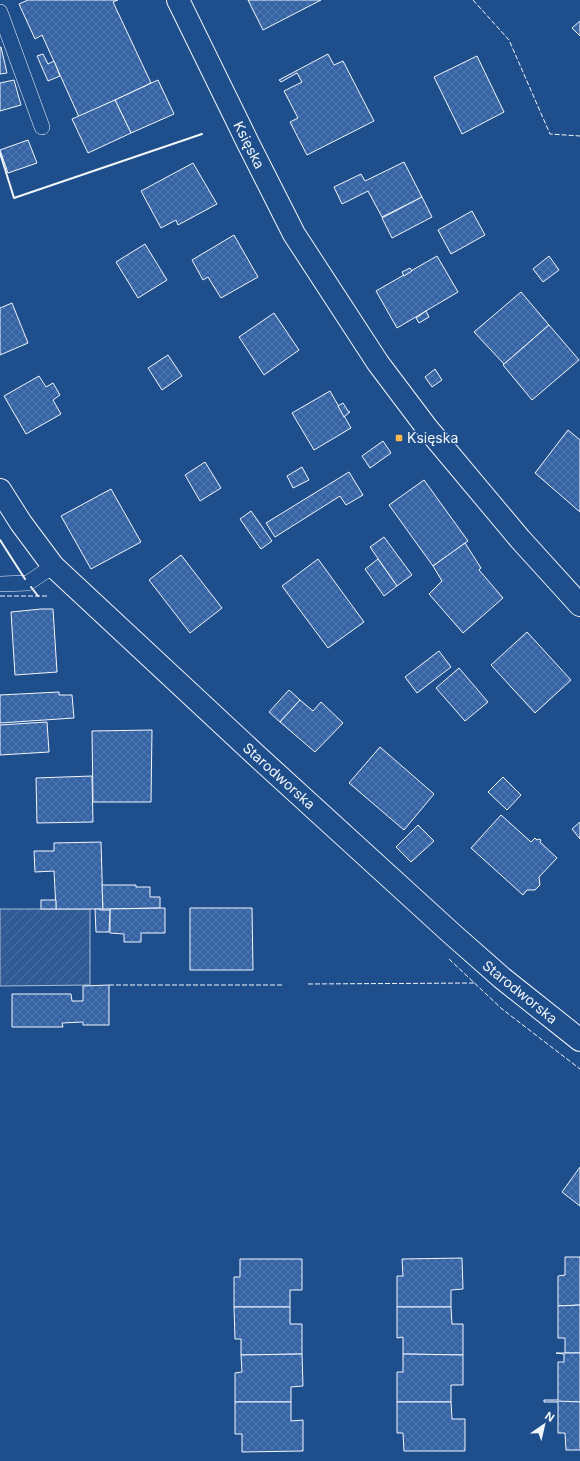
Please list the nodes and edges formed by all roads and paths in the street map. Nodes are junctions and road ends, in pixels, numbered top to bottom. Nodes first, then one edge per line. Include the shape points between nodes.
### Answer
1 (178, 0) edge
2 (0, 12) edge
3 (42, 127) dead end
4 (0, 490) edge
5 (53, 566) junction
6 (0, 584) edge
7 (580, 605) edge
8 (580, 1040) edge

1 - 7 street, Księska via 294,234 378,363 427,428 520,539
2 - 3 lane
4 - 5 street, Starodworska via 20,523
5 - 6 lane via 28,583
5 - 8 street, Starodworska via 451,933 502,978

